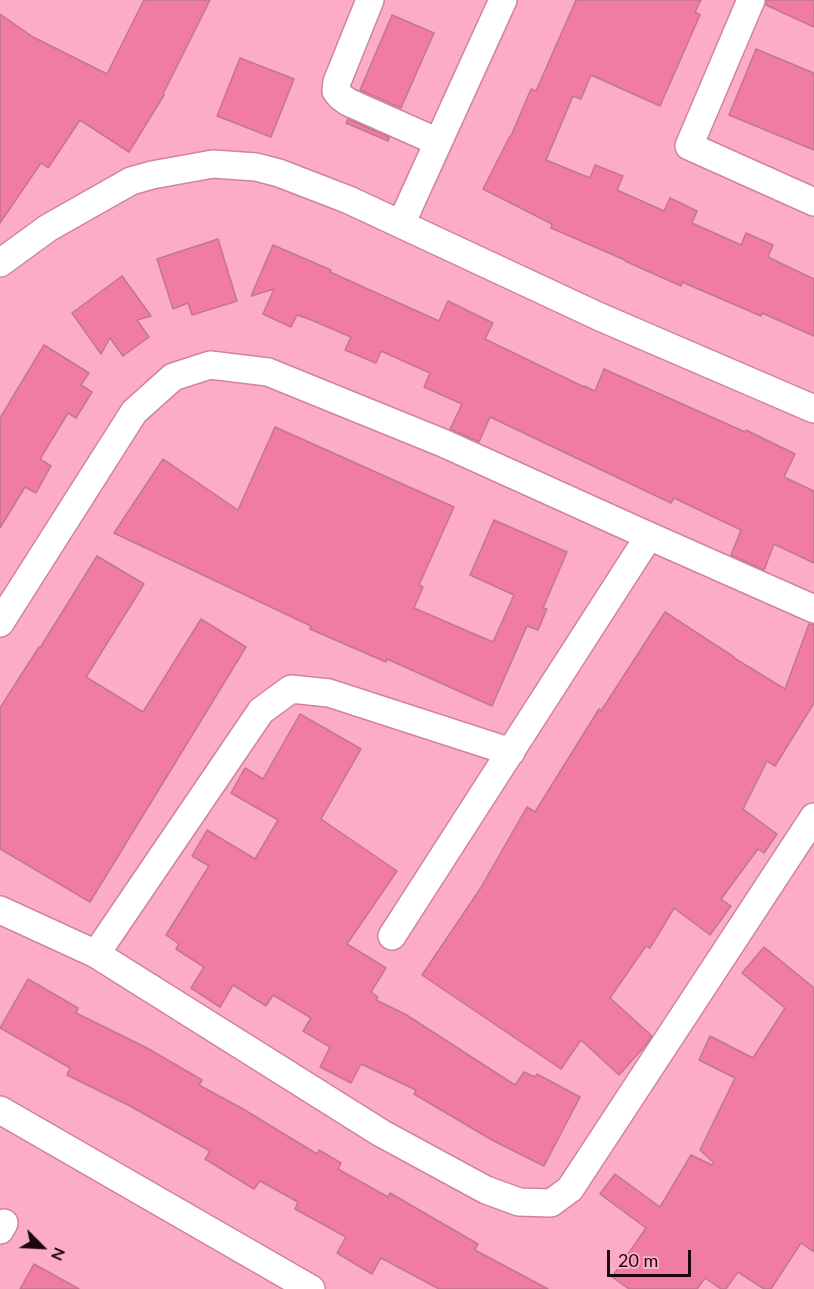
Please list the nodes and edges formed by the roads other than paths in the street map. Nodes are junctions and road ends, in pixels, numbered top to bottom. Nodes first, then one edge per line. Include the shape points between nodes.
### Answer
1 (370, 0) edge
2 (503, 0) edge
3 (751, 0) edge
4 (438, 142) junction
5 (814, 202) edge
6 (400, 224) junction
7 (0, 263) edge
8 (814, 409) edge
9 (650, 536) junction
10 (814, 609) edge
11 (0, 623) edge
12 (511, 752) junction
13 (814, 817) edge
14 (0, 910) edge
15 (392, 936) dead end
16 (96, 954) junction
17 (0, 1110) edge
18 (311, 1289) edge

1 - 4 street via 336,91 348,102
2 - 4 street
3 - 5 street via 689,146
4 - 6 street
6 - 7 street via 279,173 213,164 131,181 48,228
6 - 8 street via 600,317
9 - 10 street
9 - 11 street via 443,443 268,372 210,365 173,377 134,412
9 - 12 street
12 - 15 street
12 - 16 street via 329,693 291,689 261,711
13 - 16 street via 570,1189 551,1203 519,1202 486,1190 381,1133
14 - 16 street
17 - 18 street

